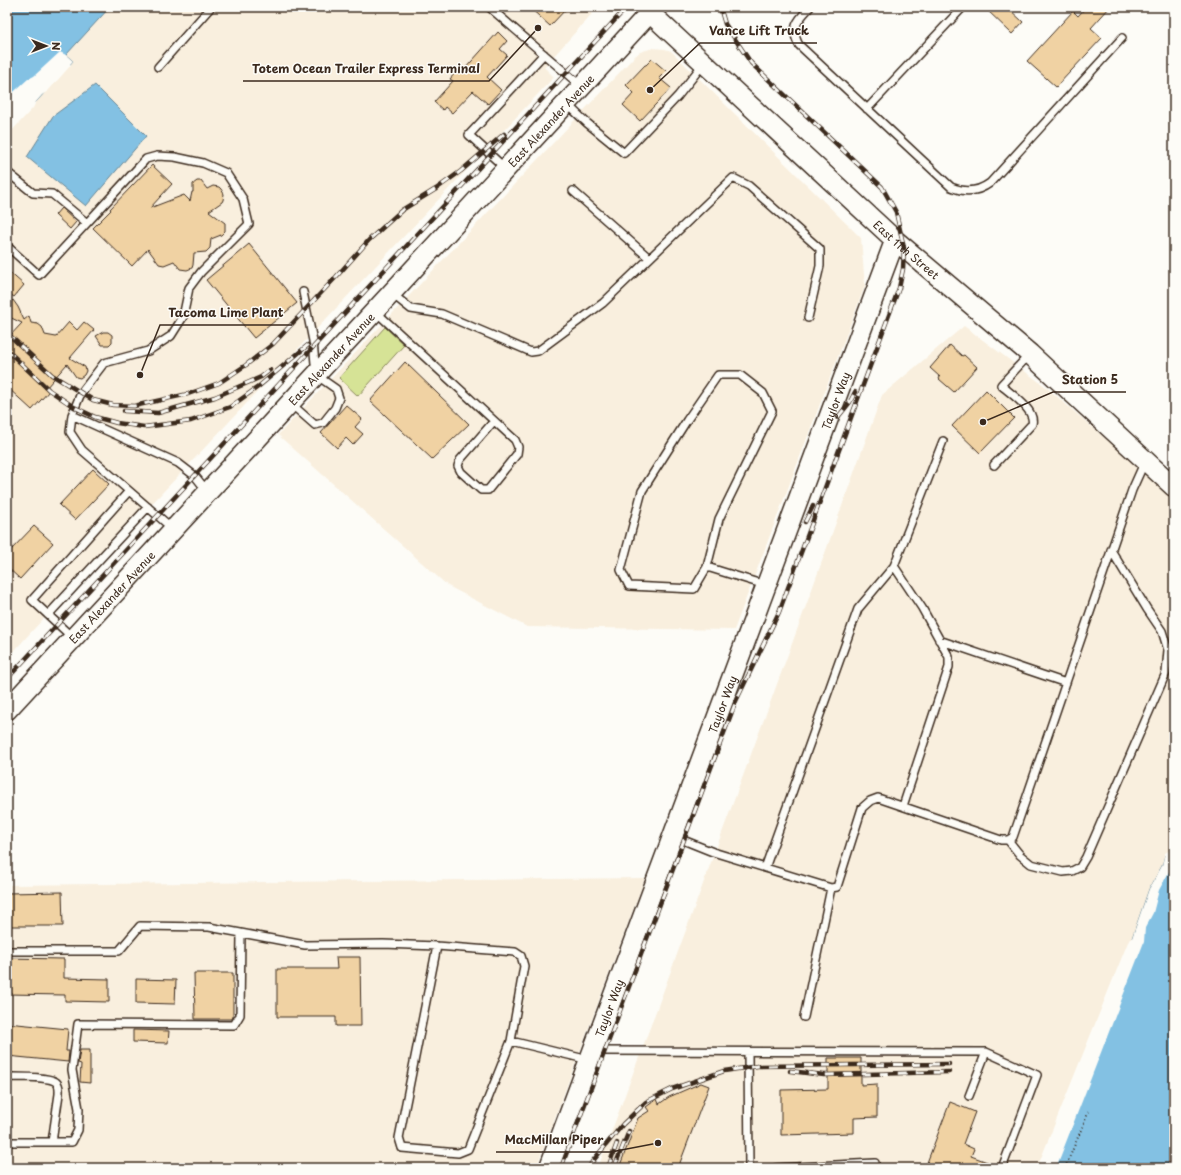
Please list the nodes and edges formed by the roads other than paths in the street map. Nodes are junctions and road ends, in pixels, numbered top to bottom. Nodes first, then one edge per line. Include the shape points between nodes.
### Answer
1 (211, 7) edge
2 (489, 7) edge
3 (810, 7) edge
4 (963, 7) edge
5 (650, 9) edge
6 (1122, 38) dead end
7 (544, 54) junction
8 (704, 62) junction
9 (158, 67) dead end
10 (582, 87) junction
11 (566, 104) junction
12 (867, 109) junction
13 (506, 170) junction
14 (7, 172) edge
15 (573, 191) dead end
16 (87, 223) junction
17 (895, 240) junction
18 (7, 246) edge
19 (649, 258) junction
20 (303, 292) dead end
21 (391, 293) junction
22 (375, 311) junction
23 (808, 318) dead end
24 (1030, 354) junction
25 (316, 375) junction
26 (290, 403) junction
27 (72, 415) junction
28 (494, 421) junction
29 (943, 441) dead end
30 (1146, 460) junction
31 (994, 465) dead end
32 (1174, 487) edge
33 (129, 491) junction
34 (208, 492) junction
35 (148, 507) junction
36 (173, 530) junction
37 (1112, 550) junction
38 (894, 566) junction
39 (707, 567) junction
40 (766, 585) junction
41 (48, 615) junction
42 (73, 639) junction
43 (939, 640) junction
44 (1066, 683) junction
45 (7, 710) edge
46 (903, 806) junction
47 (672, 836) junction
48 (1008, 840) junction
49 (765, 868) junction
50 (832, 888) junction
51 (241, 933) junction
52 (437, 946) junction
53 (7, 951) edge
54 (804, 1017) dead end
55 (511, 1041) junction
56 (748, 1052) junction
57 (986, 1052) junction
58 (590, 1056) junction
59 (7, 1078) edge
60 (969, 1096) dead end
61 (7, 1142) edge
62 (52, 1142) junction
63 (875, 1163) dead end
64 (549, 1168) edge
65 (749, 1168) edge
66 (776, 1168) edge
67 (1002, 1168) edge

1 - 9 lane
2 - 7 lane
3 - 12 lane via 795,26 796,41
4 - 12 lane
5 - 8 street, East 11th Street
5 - 10 street, East Alexander Avenue
6 - 12 lane via 990,183 979,189 965,191 951,187
7 - 10 lane
7 - 13 lane via 469,135
8 - 11 lane via 678,96 624,153
8 - 17 street, East 11th Street
10 - 11 street, East Alexander Avenue
11 - 13 street, East Alexander Avenue
13 - 21 street, East Alexander Avenue
14 - 16 lane via 33,193 52,194
15 - 19 lane
16 - 18 lane via 39,275
16 - 27 lane via 146,159 157,156 203,163 226,173 243,199 249,224 201,272 189,288 183,317 171,336 148,351 104,363 81,393
17 - 24 street, East 11th Street
17 - 40 street, Taylor Way
19 - 21 lane via 603,303 538,351 531,352 442,314 411,309
19 - 23 lane via 733,178 749,186 820,249 820,266
20 - 25 lane via 313,341
21 - 22 street, East Alexander Avenue
22 - 25 street, East Alexander Avenue
22 - 28 lane
24 - 30 street, East 11th Street
24 - 31 lane via 1001,385 1029,410 1032,424
25 - 26 street, East Alexander Avenue
25 - 26 lane via 336,389 339,398 335,408 323,423 315,425
26 - 34 street, East Alexander Avenue
27 - 33 lane via 70,432 82,450
27 - 34 lane via 178,463 195,476
28 - 28 lane via 515,440 517,454 488,490 481,490 458,466 460,460
29 - 38 lane
30 - 32 street, East 11th Street
30 - 37 lane via 1132,490
33 - 35 lane
33 - 41 lane via 32,600
34 - 36 street, East Alexander Avenue
35 - 36 lane
35 - 41 lane
36 - 42 street, East Alexander Avenue
37 - 44 lane
37 - 48 lane via 1162,631 1168,650 1166,673 1080,867 1062,872 1031,864
38 - 43 lane via 922,608
38 - 49 lane via 858,608
39 - 39 lane via 719,519 772,411 764,393 740,375 718,375 642,491 621,570 629,586 694,589
39 - 40 lane
40 - 47 street, Taylor Way
41 - 42 lane
42 - 45 street, East Alexander Avenue
43 - 44 lane
43 - 46 lane via 948,657 948,667
44 - 48 lane via 1013,837
46 - 48 lane via 1001,840
46 - 50 lane via 878,798 862,808 837,887
47 - 49 lane
47 - 58 street, Taylor Way
49 - 50 lane
50 - 54 lane
51 - 52 lane via 305,945
51 - 53 lane via 209,927 140,926 119,951
51 - 62 lane via 240,1015 234,1025 78,1024 72,1070 79,1108 78,1130 72,1142
52 - 55 lane via 515,952 521,956 524,966
52 - 55 lane via 399,1138 402,1148 458,1153 468,1148
55 - 58 lane
56 - 57 lane
56 - 58 lane
56 - 65 lane
57 - 60 lane
57 - 67 lane via 1037,1075
58 - 64 street, Taylor Way
59 - 62 lane via 13,1076 50,1079 57,1083 59,1094
61 - 62 lane
63 - 66 lane

